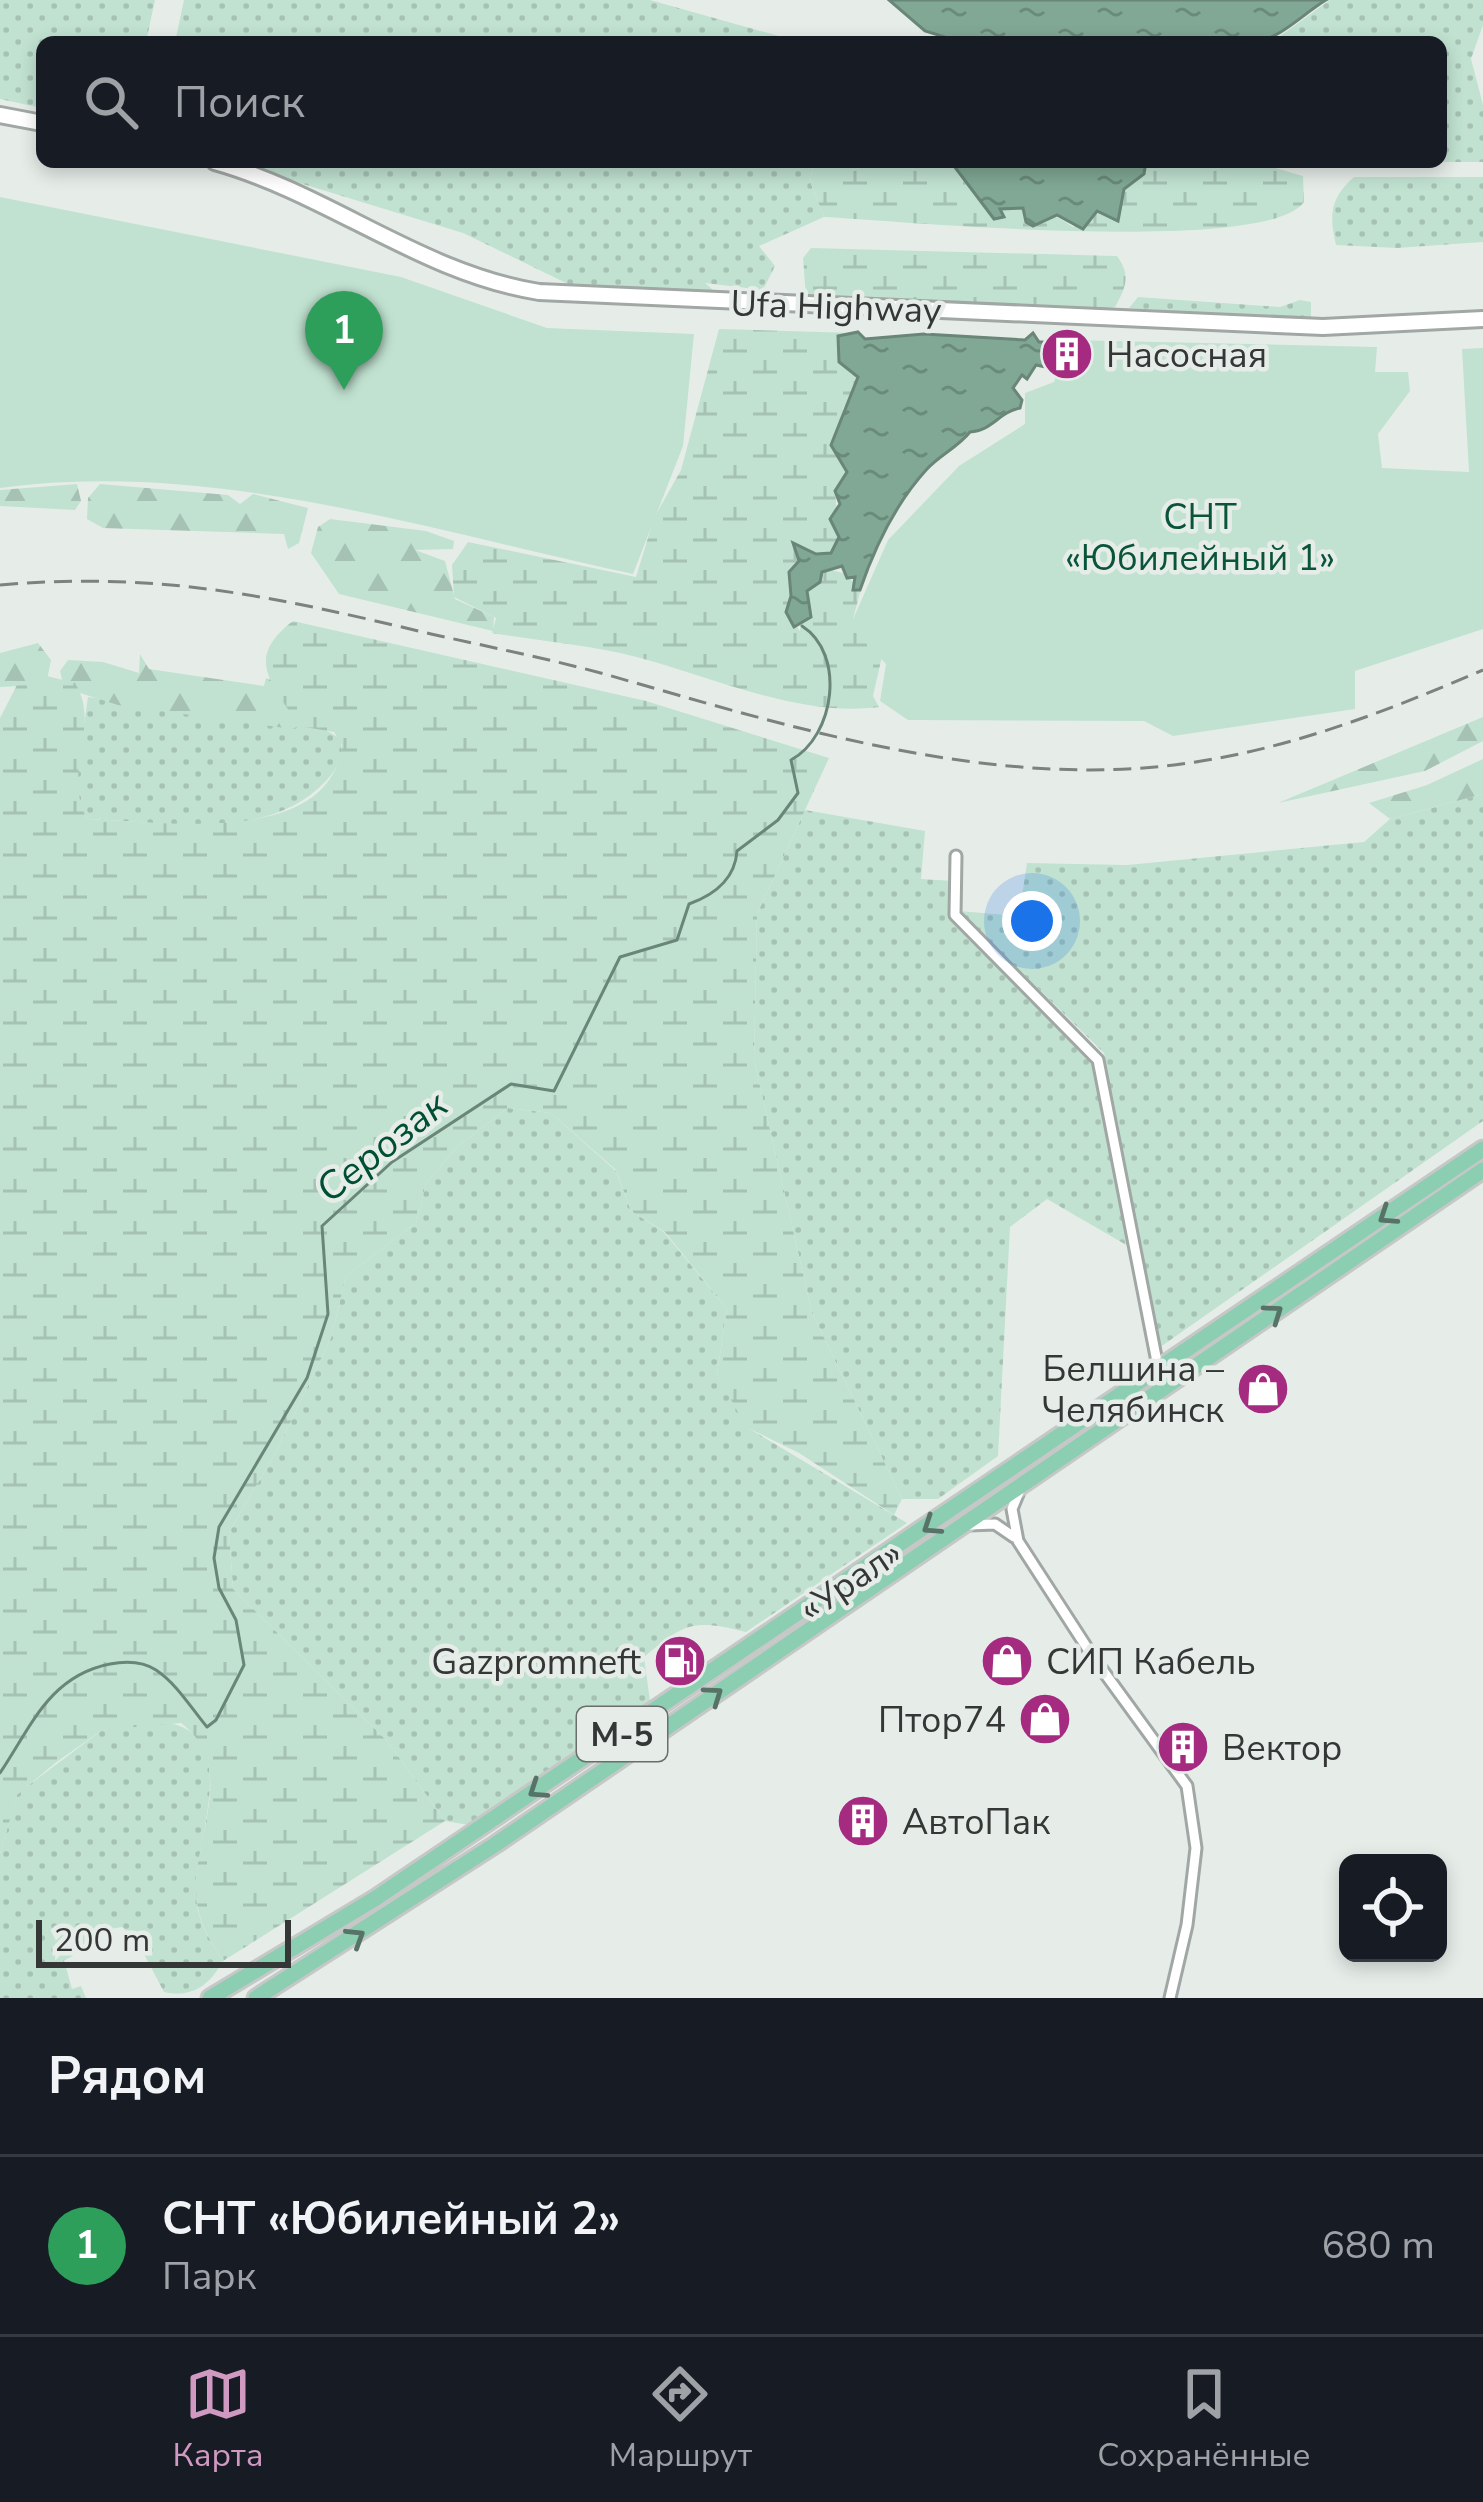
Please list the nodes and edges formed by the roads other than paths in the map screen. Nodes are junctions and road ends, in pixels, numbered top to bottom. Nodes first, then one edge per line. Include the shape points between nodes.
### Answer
1 (0, 115) edge
2 (36, 122) edge
3 (232, 168) edge
4 (1483, 319) edge
5 (956, 856) dead end
6 (1483, 1149) edge
7 (1483, 1170) edge
8 (1159, 1372) junction
9 (1027, 1481) junction
10 (947, 1535) junction
11 (1018, 1541) junction
12 (210, 1998) edge
13 (256, 1998) edge
14 (1170, 1998) edge

1 - 2 main road
3 - 4 main road, Ufa Highway via 463,274 539,292 1323,327
5 - 8 street via 955,915 1098,1060
6 -> 8 main road, «Урал» / М-5
9 -> 7 main road, «Урал» / М-5
8 -> 12 main road, «Урал» / М-5 via 376,1898
9 - 10 main road, «Урал» / М-5
9 - 11 street via 1012,1509
10 - 11 street via 984,1523
13 -> 10 main road, «Урал» / М-5 via 417,1898
11 - 14 street via 1187,1786 1196,1848

